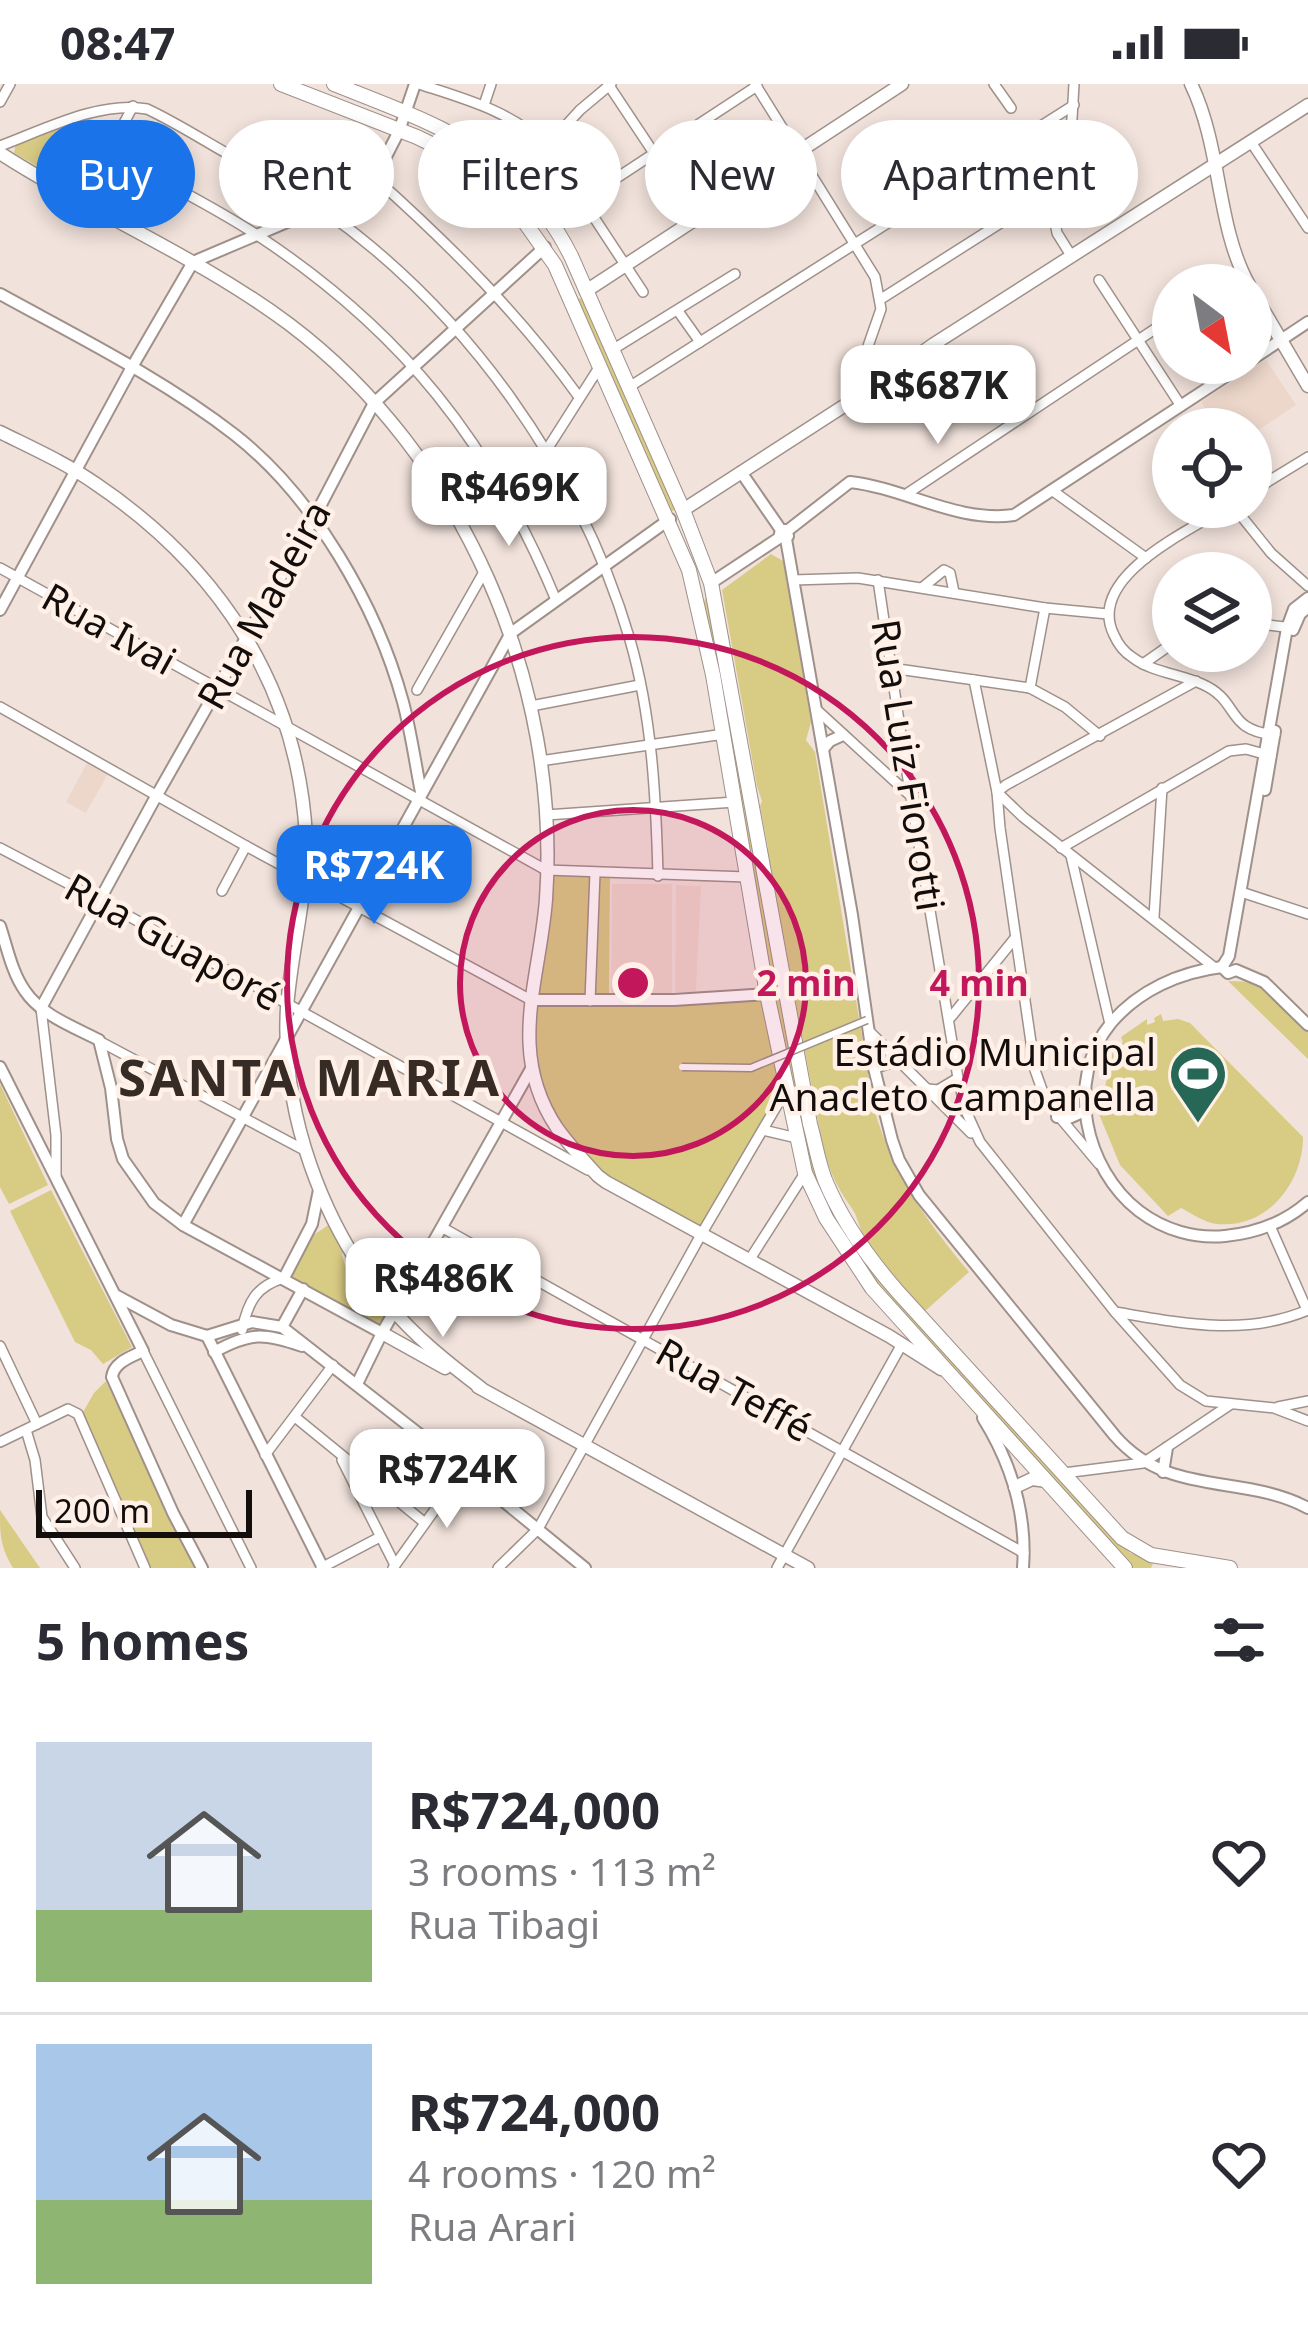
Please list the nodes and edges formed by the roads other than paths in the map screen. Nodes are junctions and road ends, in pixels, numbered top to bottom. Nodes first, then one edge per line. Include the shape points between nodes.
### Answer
1 (10, 84) edge
2 (281, 84) edge
3 (334, 84) edge
4 (417, 84) edge
5 (491, 84) edge
6 (610, 84) edge
7 (994, 84) edge
8 (1073, 84) edge
9 (1191, 84) edge
10 (757, 85) edge
11 (899, 85) edge
12 (0, 103) edge
13 (484, 105) junction
14 (1074, 105) junction
15 (133, 106) junction
16 (1308, 106) edge
17 (1011, 108) dead end
18 (406, 113) junction
19 (126, 120) edge
20 (420, 120) edge
21 (512, 120) edge
22 (571, 120) edge
23 (703, 120) edge
24 (778, 120) edge
25 (1071, 120) edge
26 (399, 131) junction
27 (645, 136) edge
28 (817, 139) edge
29 (394, 141) edge
30 (1251, 142) junction
31 (0, 149) edge
32 (219, 150) edge
33 (1217, 164) junction
34 (36, 172) edge
35 (817, 182) edge
36 (394, 195) edge
37 (195, 200) edge
38 (132, 228) edge
39 (273, 228) edge
40 (344, 228) edge
41 (549, 228) edge
42 (556, 228) edge
43 (601, 228) edge
44 (682, 228) edge
45 (993, 228) edge
46 (1056, 228) edge
47 (1308, 228) edge
48 (257, 235) junction
49 (856, 244) junction
50 (545, 247) junction
51 (1072, 257) junction
52 (193, 262) junction
53 (624, 264) junction
54 (1239, 264) edge
55 (735, 274) dead end
56 (1100, 280) dead end
57 (566, 286) junction
58 (586, 291) junction
59 (643, 292) dead end
60 (0, 294) edge
61 (496, 294) junction
62 (881, 299) junction
63 (678, 310) junction
64 (1308, 322) edge
65 (1272, 325) edge
66 (456, 330) junction
67 (1152, 331) edge
68 (1138, 340) junction
69 (1281, 340) junction
70 (700, 342) junction
71 (1272, 346) edge
72 (612, 350) junction
73 (600, 366) junction
74 (132, 367) junction
75 (416, 368) junction
76 (881, 382) junction
77 (1214, 384) edge
78 (1308, 386) edge
79 (629, 387) junction
80 (579, 397) junction
81 (374, 403) junction
82 (1180, 406) junction
83 (0, 432) edge
84 (546, 451) junction
85 (1308, 457) edge
86 (75, 471) junction
87 (741, 472) junction
88 (1272, 479) edge
89 (499, 482) junction
90 (1053, 491) junction
91 (905, 495) junction
92 (683, 510) junction
93 (454, 512) junction
94 (314, 518) junction
95 (671, 527) junction
96 (1196, 528) edge
97 (1249, 528) edge
98 (783, 535) junction
99 (1146, 558) junction
100 (0, 568) edge
101 (603, 568) junction
102 (689, 569) junction
103 (484, 572) junction
104 (17, 578) junction
105 (793, 580) junction
106 (878, 580) junction
107 (712, 583) junction
108 (1308, 586) edge
109 (923, 587) junction
110 (954, 592) junction
111 (1308, 598) edge
112 (556, 600) junction
113 (1308, 607) edge
114 (1045, 608) junction
115 (0, 610) edge
116 (700, 614) junction
117 (1108, 614) junction
118 (1272, 625) edge
119 (1290, 628) junction
120 (511, 633) junction
121 (247, 638) junction
122 (1152, 658) edge
123 (1143, 664) junction
124 (1152, 667) edge
125 (891, 668) junction
126 (1164, 672) edge
127 (1169, 672) edge
128 (974, 680) junction
129 (1196, 681) junction
130 (640, 685) junction
131 (1030, 688) junction
132 (217, 689) junction
133 (417, 691) dead end
134 (1176, 694) junction
135 (531, 706) junction
136 (0, 707) edge
137 (818, 711) junction
138 (289, 730) junction
139 (724, 734) junction
140 (1271, 734) junction
141 (843, 735) junction
142 (1100, 736) junction
143 (650, 745) junction
144 (823, 749) junction
145 (904, 755) junction
146 (1267, 755) junction
147 (540, 760) junction
148 (880, 769) junction
149 (1162, 788) junction
150 (998, 792) junction
151 (158, 794) junction
152 (419, 795) junction
153 (913, 798) junction
154 (735, 802) junction
155 (656, 807) junction
156 (546, 815) junction
157 (1023, 817) junction
158 (1000, 828) junction
159 (246, 846) junction
160 (0, 848) edge
161 (1061, 848) junction
162 (1071, 856) junction
163 (546, 870) junction
164 (596, 873) junction
165 (658, 875) junction
166 (305, 876) junction
167 (747, 877) junction
168 (1103, 880) junction
169 (222, 891) dead end
170 (1080, 893) junction
171 (1244, 893) junction
172 (100, 900) junction
173 (359, 906) junction
174 (1308, 914) edge
175 (1154, 917) junction
176 (0, 926) edge
177 (1015, 938) junction
178 (997, 962) junction
179 (1227, 965) junction
180 (1020, 967) junction
181 (767, 994) junction
182 (531, 1000) junction
183 (590, 1001) junction
184 (1106, 1001) junction
185 (287, 1005) junction
186 (41, 1009) junction
187 (1125, 1010) junction
188 (302, 1013) junction
189 (949, 1020) junction
190 (1110, 1024) junction
191 (1308, 1024) edge
192 (868, 1025) junction
193 (98, 1040) junction
194 (286, 1040) junction
195 (896, 1060) junction
196 (0, 1067) edge
197 (682, 1067) dead end
198 (874, 1068) junction
199 (531, 1069) junction
200 (958, 1078) junction
201 (923, 1088) junction
202 (786, 1090) junction
203 (804, 1093) junction
204 (1085, 1112) junction
205 (1057, 1117) junction
206 (242, 1118) junction
207 (502, 1121) junction
208 (763, 1130) junction
209 (814, 1136) junction
210 (797, 1138) junction
211 (980, 1142) junction
212 (306, 1151) junction
213 (1099, 1164) junction
214 (806, 1173) junction
215 (598, 1176) junction
216 (56, 1178) junction
217 (320, 1187) junction
218 (1308, 1202) edge
219 (333, 1219) junction
220 (183, 1225) junction
221 (1270, 1226) junction
222 (442, 1228) junction
223 (702, 1233) junction
224 (305, 1238) junction
225 (751, 1259) junction
226 (284, 1278) junction
227 (304, 1289) junction
228 (117, 1296) junction
229 (1307, 1310) edge
230 (394, 1312) junction
231 (1115, 1312) junction
232 (244, 1323) junction
233 (282, 1327) junction
234 (382, 1333) junction
235 (207, 1336) junction
236 (241, 1338) junction
237 (644, 1340) junction
238 (902, 1344) junction
239 (0, 1346) edge
240 (312, 1349) junction
241 (143, 1351) junction
242 (214, 1352) junction
243 (333, 1365) junction
244 (952, 1377) junction
245 (357, 1384) junction
246 (481, 1388) junction
247 (971, 1399) junction
248 (1308, 1401) edge
249 (1231, 1404) junction
250 (1274, 1408) junction
251 (295, 1417) junction
252 (1308, 1421) edge
253 (32, 1427) junction
254 (0, 1442) edge
255 (584, 1445) junction
256 (1167, 1448) junction
257 (844, 1451) junction
258 (265, 1455) junction
259 (339, 1455) junction
260 (1143, 1462) junction
261 (464, 1469) junction
262 (1163, 1472) junction
263 (1064, 1473) junction
264 (1047, 1481) junction
265 (1015, 1487) junction
266 (1308, 1508) edge
267 (425, 1523) junction
268 (538, 1528) junction
269 (380, 1537) junction
270 (1024, 1553) junction
271 (785, 1555) junction
272 (1165, 1564) edge
273 (394, 1567) edge
274 (75, 1568) edge
275 (145, 1568) edge
276 (202, 1568) edge
277 (251, 1568) edge
278 (322, 1568) edge
279 (498, 1568) edge
280 (584, 1568) edge
281 (777, 1568) edge
282 (808, 1568) edge
283 (1023, 1568) edge
284 (1125, 1568) edge
285 (1230, 1568) edge

1 - 12 street
2 - 26 main road
3 - 18 main road
4 - 13 street
4 - 18 street
5 - 13 street
6 - 22 street
6 - 27 street
7 - 17 street
8 - 14 street
9 - 33 main road
10 - 23 street
10 - 24 street
11 - 28 main road
13 - 21 street
14 - 25 street
14 - 49 street
15 - 19 street
15 - 31 street
15 - 32 street
16 - 30 main road
18 - 20 main road
18 - 26 street
26 - 29 street
26 - 50 main road via 472,167
30 - 33 main road
30 - 47 street
31 - 34 main road
33 - 51 main road
33 - 54 main road
35 - 49 street
36 - 61 street
37 - 48 street
38 - 52 main road
39 - 48 street
40 - 66 street
41 - 50 main road
42 - 58 main road
43 - 53 street
44 - 53 main road
45 - 62 street
46 - 51 street
48 - 52 street
48 - 75 street via 340,296
49 - 62 street
49 - 70 street
50 - 57 main road
50 - 61 street, Rua Madeira
51 - 76 main road
52 - 74 street
52 - 81 main road via 291,326
53 - 58 main road
53 - 59 street
55 - 63 street
56 - 68 street
57 - 58 main road
57 - 73 main road
58 - 72 main road
60 - 74 street
61 - 66 street, Rua Madeira
61 - 80 street
62 - 76 street via 867,349
63 - 70 street
63 - 72 street
64 - 69 street
65 - 69 main road
66 - 75 street, Rua Madeira
66 - 84 street
67 - 68 street
68 - 82 street
68 - 91 street
69 - 71 street
69 - 78 main road
70 - 79 street
72 - 79 main road
73 - 80 street
73 - 95 main road
74 - 86 street
74 - 94 street via 240,438
75 - 81 street, Rua Madeira
75 - 89 street
76 - 87 main road
77 - 82 street
79 - 92 main road
80 - 84 street
81 - 93 main road
81 - 94 street, Rua Madeira
82 - 90 street
83 - 86 main road
84 - 89 street
84 - 101 street
85 - 88 street
86 - 104 street
86 - 121 main road via 173,544
87 - 92 main road
87 - 98 street
89 - 93 street
89 - 112 street
90 - 91 street via 1007,517
90 - 99 street
91 - 98 street via 850,482
92 - 95 main road
92 - 107 main road
93 - 103 main road
94 - 121 street, Rua Madeira
94 - 152 street via 387,655
95 - 101 street
95 - 102 main road
96 - 99 street
97 - 108 street
98 - 105 street
98 - 107 street
99 - 117 street via 1116,589
100 - 104 street, Rua Ivai
101 - 112 street
101 - 130 street
102 - 107 main road
102 - 116 main road
103 - 120 main road
103 - 133 street
104 - 115 street
104 - 132 street, Rua Ivai
105 - 106 street
105 - 137 street
106 - 109 street
106 - 125 street, Rua Luiz Fiorotti
107 - 116 main road
107 - 203 main road
109 - 110 street
109 - 110 street via 944,570
110 - 114 street
111 - 119 street via 1294,609
112 - 120 street
113 - 119 street
114 - 117 street
114 - 131 street
116 - 139 main road
117 - 123 street via 1120,645
118 - 119 street
119 - 140 street
120 - 135 main road
120 - 152 street
121 - 132 street, Rua Madeira
121 - 138 main road
122 - 123 street
123 - 124 street
125 - 128 street
125 - 145 street, Rua Luiz Fiorotti
126 - 134 street
127 - 129 street
128 - 131 street
128 - 150 street
129 - 134 street
129 - 140 street via 1222,697 1245,728
130 - 135 street
130 - 143 street
131 - 142 street
132 - 138 street, Rua Ivai
132 - 151 street, Rua Madeira
134 - 142 street
135 - 147 main road
136 - 151 street
137 - 141 street
137 - 144 street
138 - 152 street, Rua Ivai
138 - 166 main road
139 - 143 street
139 - 154 main road
140 - 146 street
141 - 144 street
141 - 148 street
142 - 150 street
143 - 147 street
143 - 155 street
144 - 192 street
145 - 148 street
145 - 153 street, Rua Luiz Fiorotti
146 - 149 street via 1229,751
146 - 171 street
147 - 156 main road
148 - 153 street
149 - 161 street
149 - 175 street
150 - 157 street
150 - 158 street
151 - 159 street
151 - 172 street, Rua Madeira
152 - 163 street, Rua Ivai
152 - 173 street
153 - 189 street, Rua Luiz Fiorotti
154 - 155 street
154 - 167 main road
155 - 156 street
155 - 165 street
156 - 163 main road
157 - 158 street
157 - 161 street
158 - 177 street
159 - 166 street
159 - 169 street
160 - 172 street, Rua Guaporé
161 - 162 street
162 - 168 street
162 - 170 street
163 - 164 street, Rua Ivai
163 - 182 main road
164 - 165 street, Rua Ivai
164 - 183 street
165 - 167 street, Rua Ivai
166 - 173 street
166 - 185 main road
167 - 181 main road
168 - 170 street
168 - 175 street
170 - 184 street
171 - 174 street
171 - 179 street
172 - 185 street, Rua Guaporé
172 - 186 street, Rua Madeira
173 - 182 street
173 - 188 street
175 - 179 street
176 - 186 street via 19,981
177 - 178 street
177 - 180 street
178 - 180 street
178 - 189 street
179 - 187 street via 1163,982
179 - 191 street via 1264,982
180 - 205 street via 1035,1070
181 - 183 street
181 - 202 main road
182 - 183 street
182 - 199 main road
184 - 187 street
184 - 190 street
185 - 188 street, Rua Guaporé
185 - 194 main road
186 - 193 street
186 - 216 street
187 - 190 street
188 - 194 street
188 - 207 street, Rua Guaporé
189 - 200 street, Rua Luiz Fiorotti
190 - 204 street via 1087,1079
192 - 195 street
192 - 197 street, bridge via 751,1068
192 - 198 street
193 - 206 street
193 - 220 street via 123,1160 154,1203
194 - 206 street
194 - 212 main road
195 - 198 street
195 - 201 street
196 - 216 street
198 - 260 street via 899,1160 919,1195
199 - 207 street
199 - 215 main road via 558,1130
200 - 201 street via 938,1090
200 - 211 street, Rua Luiz Fiorotti
201 - 211 street
202 - 203 main road
202 - 208 street
202 - 210 main road
203 - 209 main road
204 - 205 street
204 - 213 street
205 - 213 street
206 - 212 street
206 - 220 street
207 - 215 street, Rua Guaporé
207 - 222 street
208 - 210 street
208 - 223 street
209 - 210 main road
209 - 263 main road via 825,1181 878,1269
210 - 214 main road
211 - 231 street, Rua Luiz Fiorotti
212 - 217 main road
213 - 221 street via 1135,1208 1169,1229 1215,1237
214 - 225 street
214 - 244 main road via 862,1275
215 - 223 main road
216 - 228 street
217 - 219 main road
217 - 224 street
218 - 221 street
219 - 224 street
219 - 230 main road
220 - 226 street
221 - 229 street
222 - 230 street
222 - 237 street, Rua Teffé
223 - 225 main road
223 - 237 street
224 - 226 street
225 - 238 main road
226 - 227 street
226 - 232 street via 255,1293
227 - 233 street
227 - 234 street
228 - 235 street
228 - 241 street
229 - 231 street via 1210,1327
230 - 234 street
230 - 246 main road
231 - 249 street, Rua Luiz Fiorotti via 1180,1385
232 - 233 street
232 - 235 street
232 - 236 street
233 - 240 street
234 - 245 street
234 - 246 main road
235 - 242 street
236 - 240 street
236 - 242 street
237 - 255 street
237 - 257 street, Rua Teffé
238 - 244 main road
238 - 257 street
239 - 253 street
240 - 243 street
241 - 276 street via 119,1363 112,1377
241 - 277 street
242 - 258 street
243 - 245 street
243 - 251 street
244 - 247 main road
245 - 261 street
246 - 255 main road
247 - 264 main road
247 - 265 street
248 - 250 street
249 - 250 street, Rua Luiz Fiorotti
249 - 256 street
250 - 252 street, Rua Luiz Fiorotti
251 - 258 street
251 - 259 street
253 - 254 street
253 - 274 street via 42,1517
253 - 275 street via 68,1409 78,1414
255 - 268 street
255 - 271 main road
256 - 260 street
256 - 262 street
257 - 270 street, Rua Teffé
257 - 271 street
258 - 278 street
259 - 267 street
259 - 269 street
260 - 262 street
260 - 263 street
261 - 267 street
261 - 268 street
262 - 266 street
263 - 272 main road via 1122,1538
264 - 265 main road
264 - 284 main road
265 - 270 street
267 - 273 street
268 - 279 street
268 - 280 street
269 - 273 street
269 - 278 street
270 - 283 street
271 - 281 street
271 - 282 main road
272 - 285 main road

